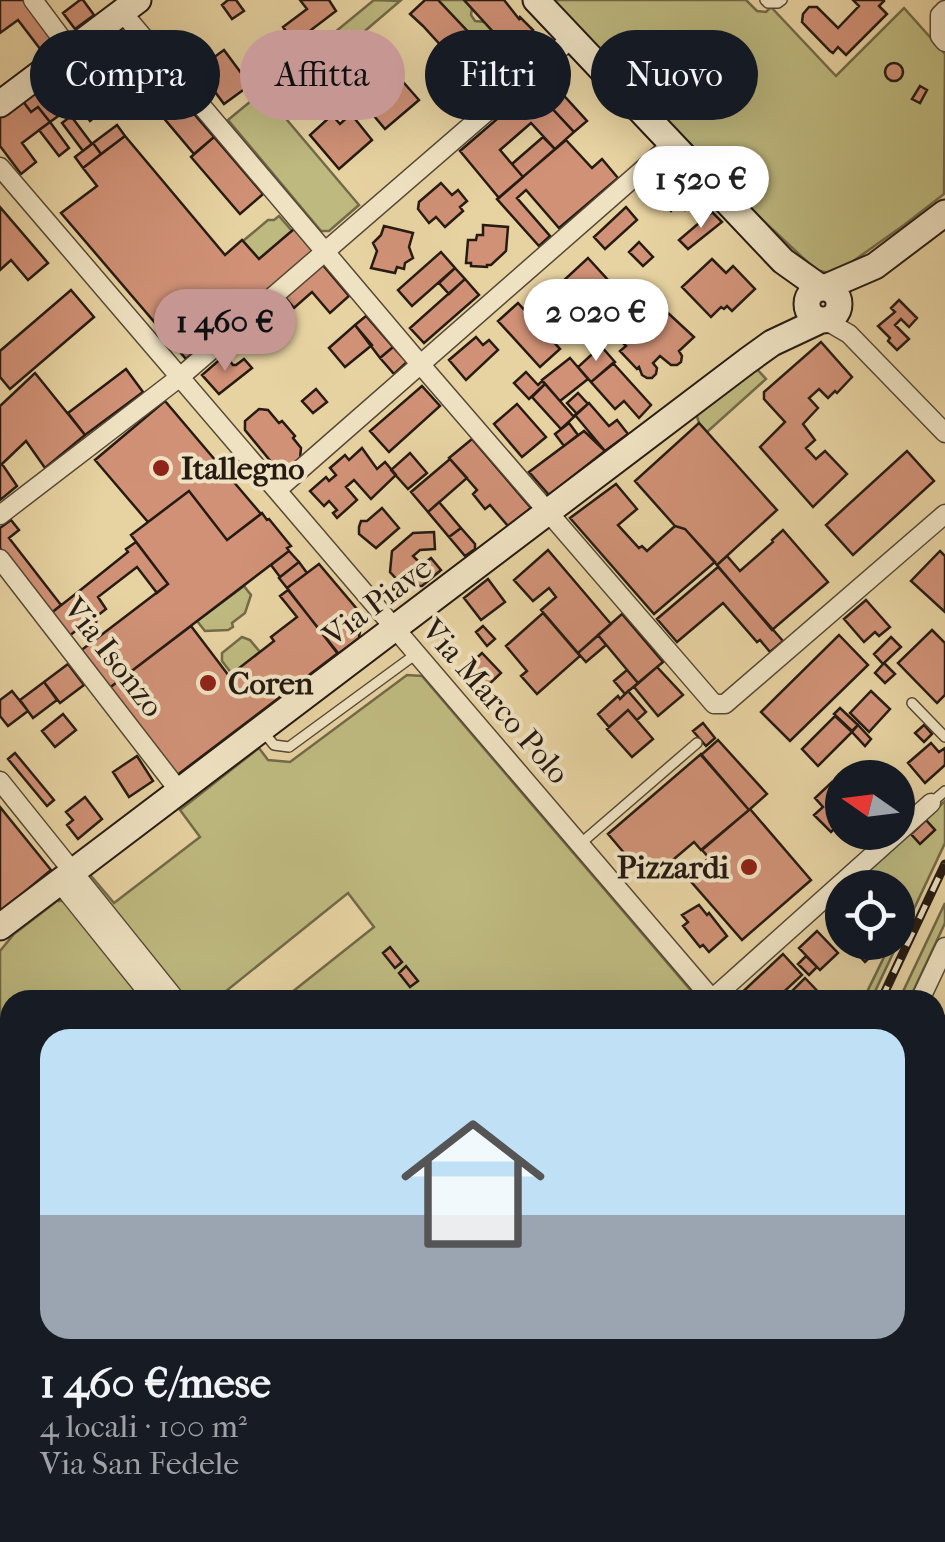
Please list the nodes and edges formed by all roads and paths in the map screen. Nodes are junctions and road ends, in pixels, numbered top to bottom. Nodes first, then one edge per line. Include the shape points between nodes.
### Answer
1 (33, 0) edge
2 (536, 0) edge
3 (765, 0) edge
4 (782, 0) edge
5 (130, 6) edge
6 (945, 10) edge
7 (55, 30) edge
8 (98, 30) edge
9 (572, 38) junction
10 (945, 42) edge
11 (30, 81) edge
12 (0, 104) edge
13 (672, 144) junction
14 (0, 167) edge
15 (945, 213) edge
16 (324, 252) junction
17 (823, 305) junction
18 (421, 366) junction
19 (180, 377) junction
20 (945, 433) edge
21 (277, 490) junction
22 (549, 512) junction
23 (945, 514) edge
24 (0, 515) edge
25 (0, 560) edge
26 (394, 629) junction
27 (416, 654) junction
28 (912, 703) dead end
29 (262, 729) junction
30 (945, 737) edge
31 (697, 743) dead end
32 (0, 781) edge
33 (180, 792) junction
34 (938, 797) edge
35 (580, 844) junction
36 (66, 878) junction
37 (24, 911) junction
38 (0, 928) edge
39 (0, 938) edge
40 (945, 948) edge
41 (147, 990) edge
42 (167, 990) edge
43 (704, 990) edge
44 (724, 990) edge
45 (925, 990) edge

1 - 7 street
2 - 9 street
3 - 4 lane
5 - 8 street
5 - 16 street
6 - 10 street
9 - 13 street
9 - 16 street
11 - 12 street
13 - 17 street
13 - 18 street
14 - 19 street, Via Marco Polo
15 - 17 street, Via Piave
16 - 18 street
16 - 19 street
17 - 20 street
17 - 22 street, Via Piave
18 - 21 street
18 - 22 street
19 - 21 street, Via Marco Polo
19 - 24 street
21 - 26 street, Via Marco Polo
22 - 23 street via 717,706
22 - 26 street, Via Piave
25 - 33 street, Via Isonzo
26 - 27 street, Via Marco Polo
26 - 29 street, Via Piave
27 - 29 lane via 290,747 274,745
27 - 35 street, Via Marco Polo
28 - 30 lane
29 - 33 street, Via Piave
31 - 35 lane
32 - 36 street
33 - 36 street, Via Piave
34 - 44 street
35 - 43 street, Via Marco Polo
36 - 37 street, Via Piave
36 - 41 street
36 - 42 street
37 - 38 street, Via Piave
37 - 39 street, Via Piave
40 - 45 street

